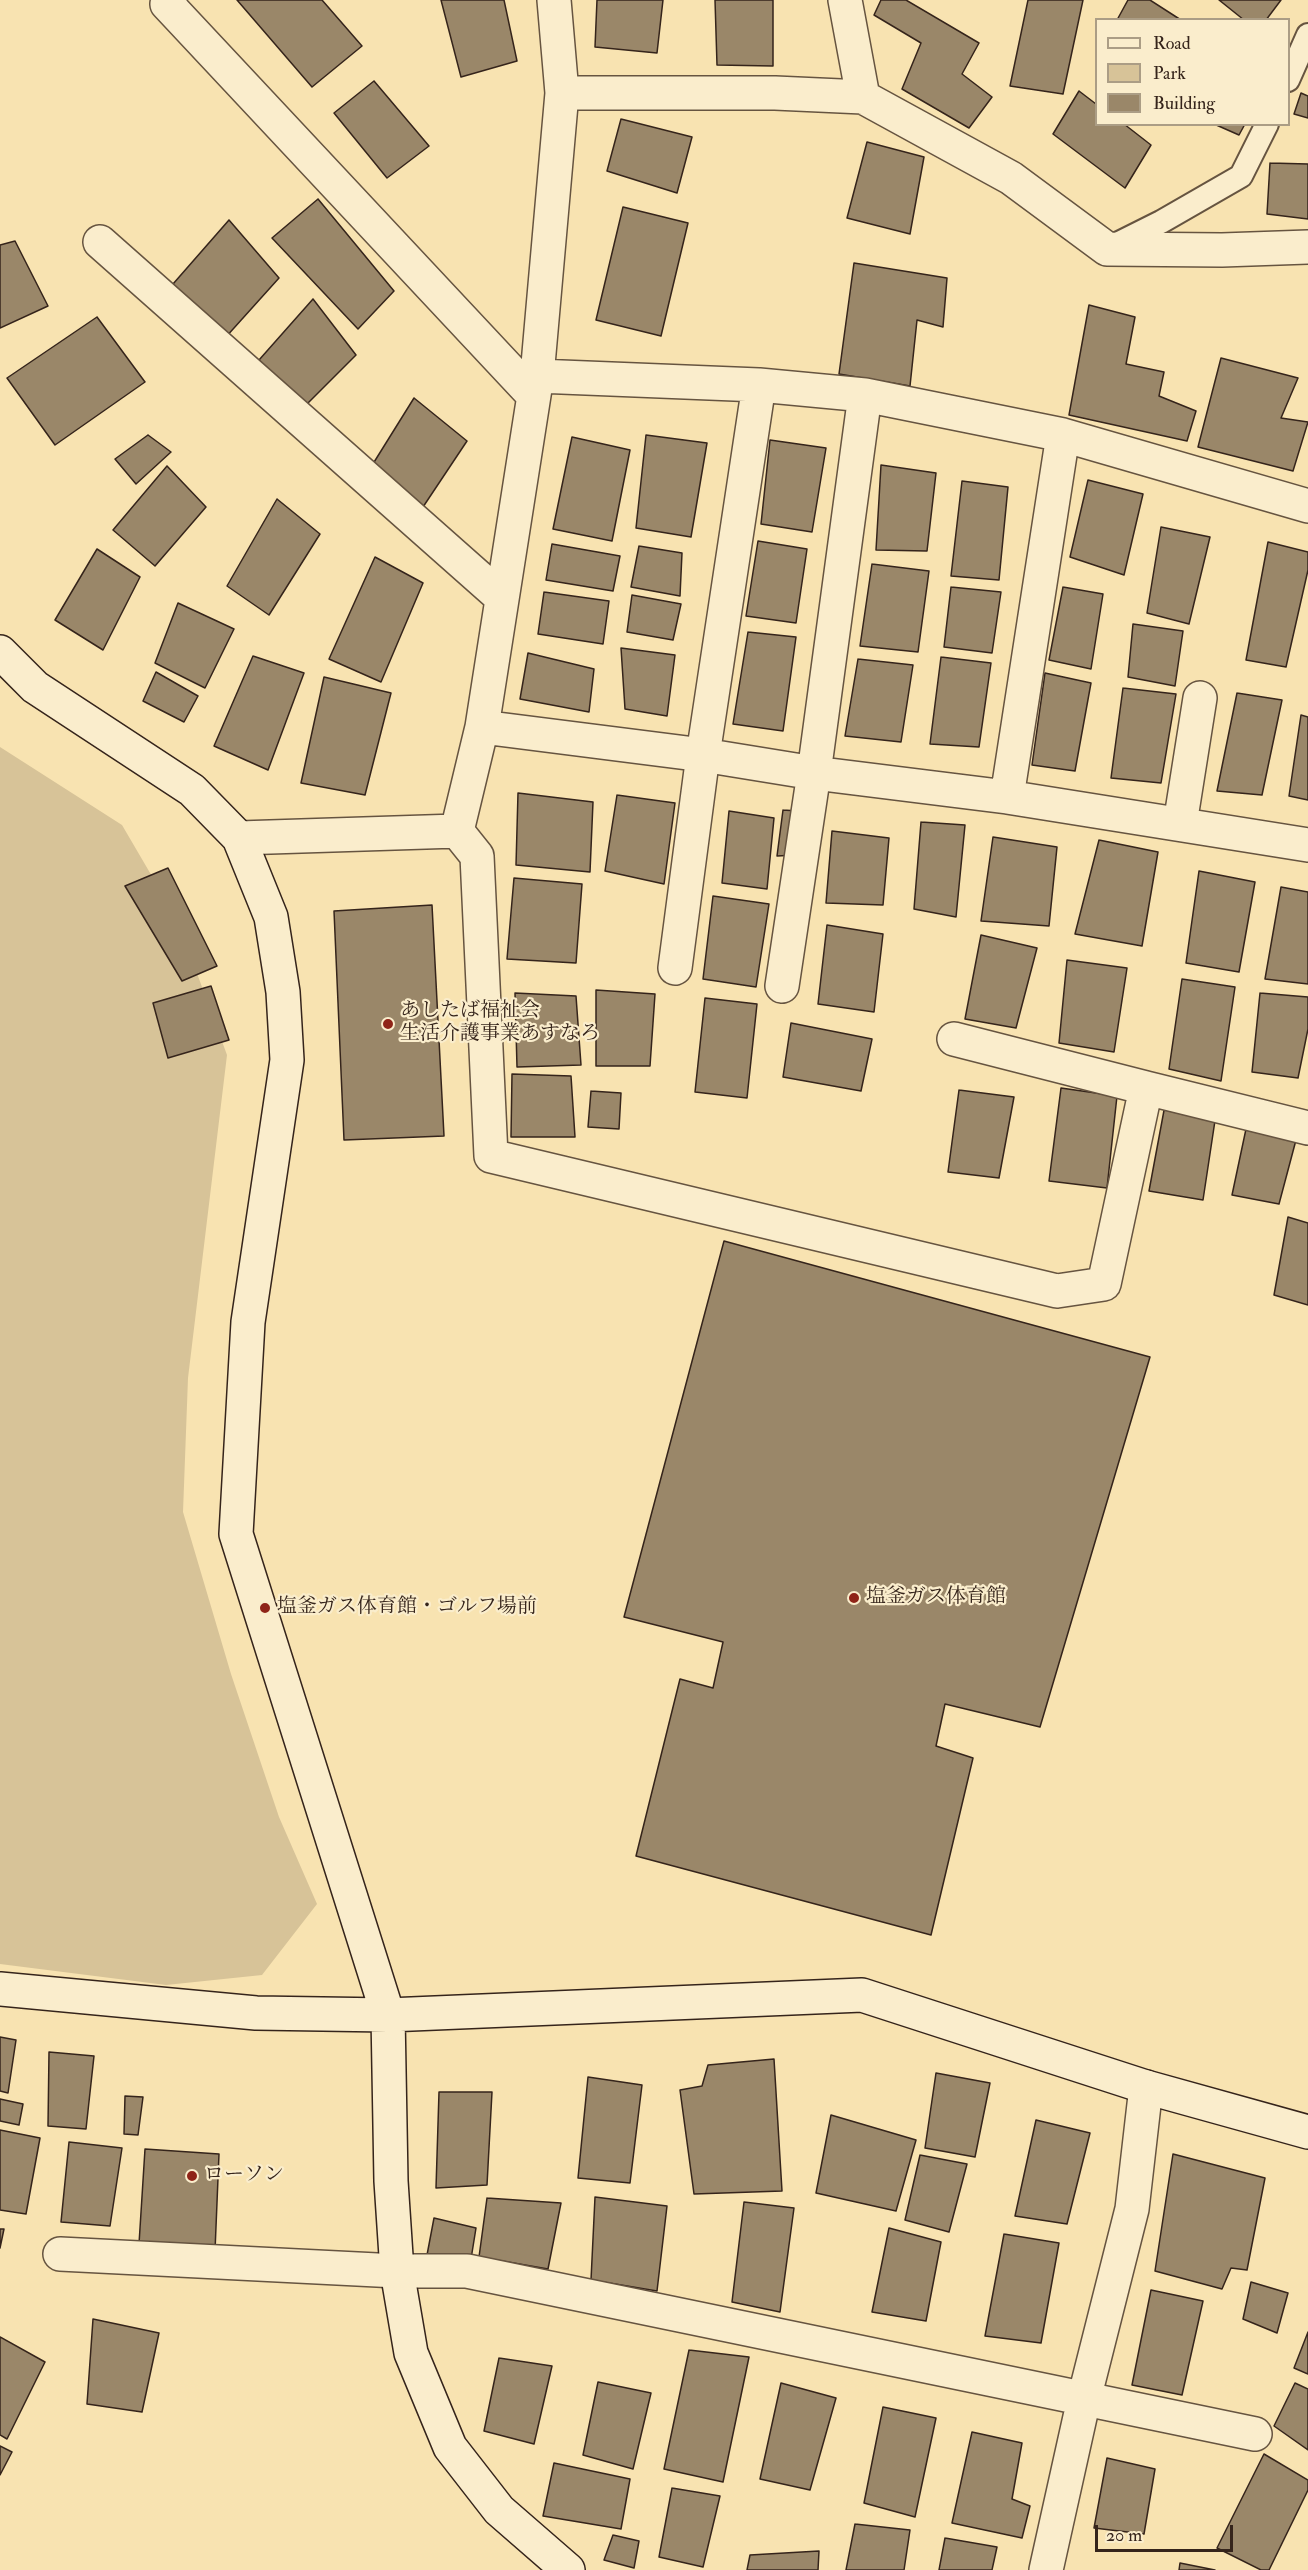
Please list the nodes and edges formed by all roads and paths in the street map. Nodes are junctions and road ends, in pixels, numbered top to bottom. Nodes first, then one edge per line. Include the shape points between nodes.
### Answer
1 (171, 0) edge
2 (554, 0) edge
3 (845, 0) edge
4 (1308, 35) edge
5 (1290, 76) edge
6 (561, 93) junction
7 (863, 97) junction
8 (1266, 126) edge
9 (100, 242) dead end
10 (1308, 247) edge
11 (1107, 249) junction
12 (759, 385) junction
13 (535, 386) junction
14 (865, 394) junction
15 (1063, 435) junction
16 (1308, 506) edge
17 (502, 598) junction
18 (0, 652) edge
19 (1200, 698) dead end
20 (482, 727) junction
21 (704, 755) junction
22 (814, 774) junction
23 (1007, 797) junction
24 (1180, 824) junction
25 (457, 831) junction
26 (238, 838) junction
27 (1308, 845) edge
28 (675, 968) dead end
29 (782, 986) dead end
30 (954, 1039) dead end
31 (1146, 1088) junction
32 (1308, 1128) edge
33 (0, 1989) edge
34 (388, 2015) junction
35 (1146, 2087) junction
36 (1308, 2132) edge
37 (60, 2254) dead end
38 (397, 2271) junction
39 (1084, 2399) junction
40 (1255, 2434) dead end
41 (564, 2569) edge
42 (1046, 2570) edge

1 - 13 street via 167,4
2 - 6 street
3 - 7 street
4 - 5 lane
6 - 7 street
6 - 13 street
7 - 11 street via 1011,178
8 - 11 lane via 1241,176
9 - 17 street
10 - 11 street
12 - 13 street
12 - 14 street
12 - 21 street
13 - 17 street
14 - 15 street
14 - 22 street
15 - 16 street
15 - 23 street
17 - 20 street
18 - 26 street via 35,687 192,790
19 - 24 street
20 - 21 street
20 - 25 street
21 - 22 street
21 - 28 street
22 - 23 street
22 - 29 street
23 - 24 street
24 - 27 street
25 - 26 street
25 - 31 street via 477,856 491,1156 1057,1292 1104,1284
26 - 34 street via 271,917 283,992 287,1060 248,1322 236,1534
30 - 31 street
31 - 32 street
33 - 34 street via 256,2013
34 - 35 street via 862,1995
34 - 38 street
35 - 36 street
35 - 39 street via 1132,2209
37 - 38 street
38 - 39 street via 467,2271
38 - 41 street via 411,2354 450,2447 499,2510
39 - 40 street
39 - 42 street

